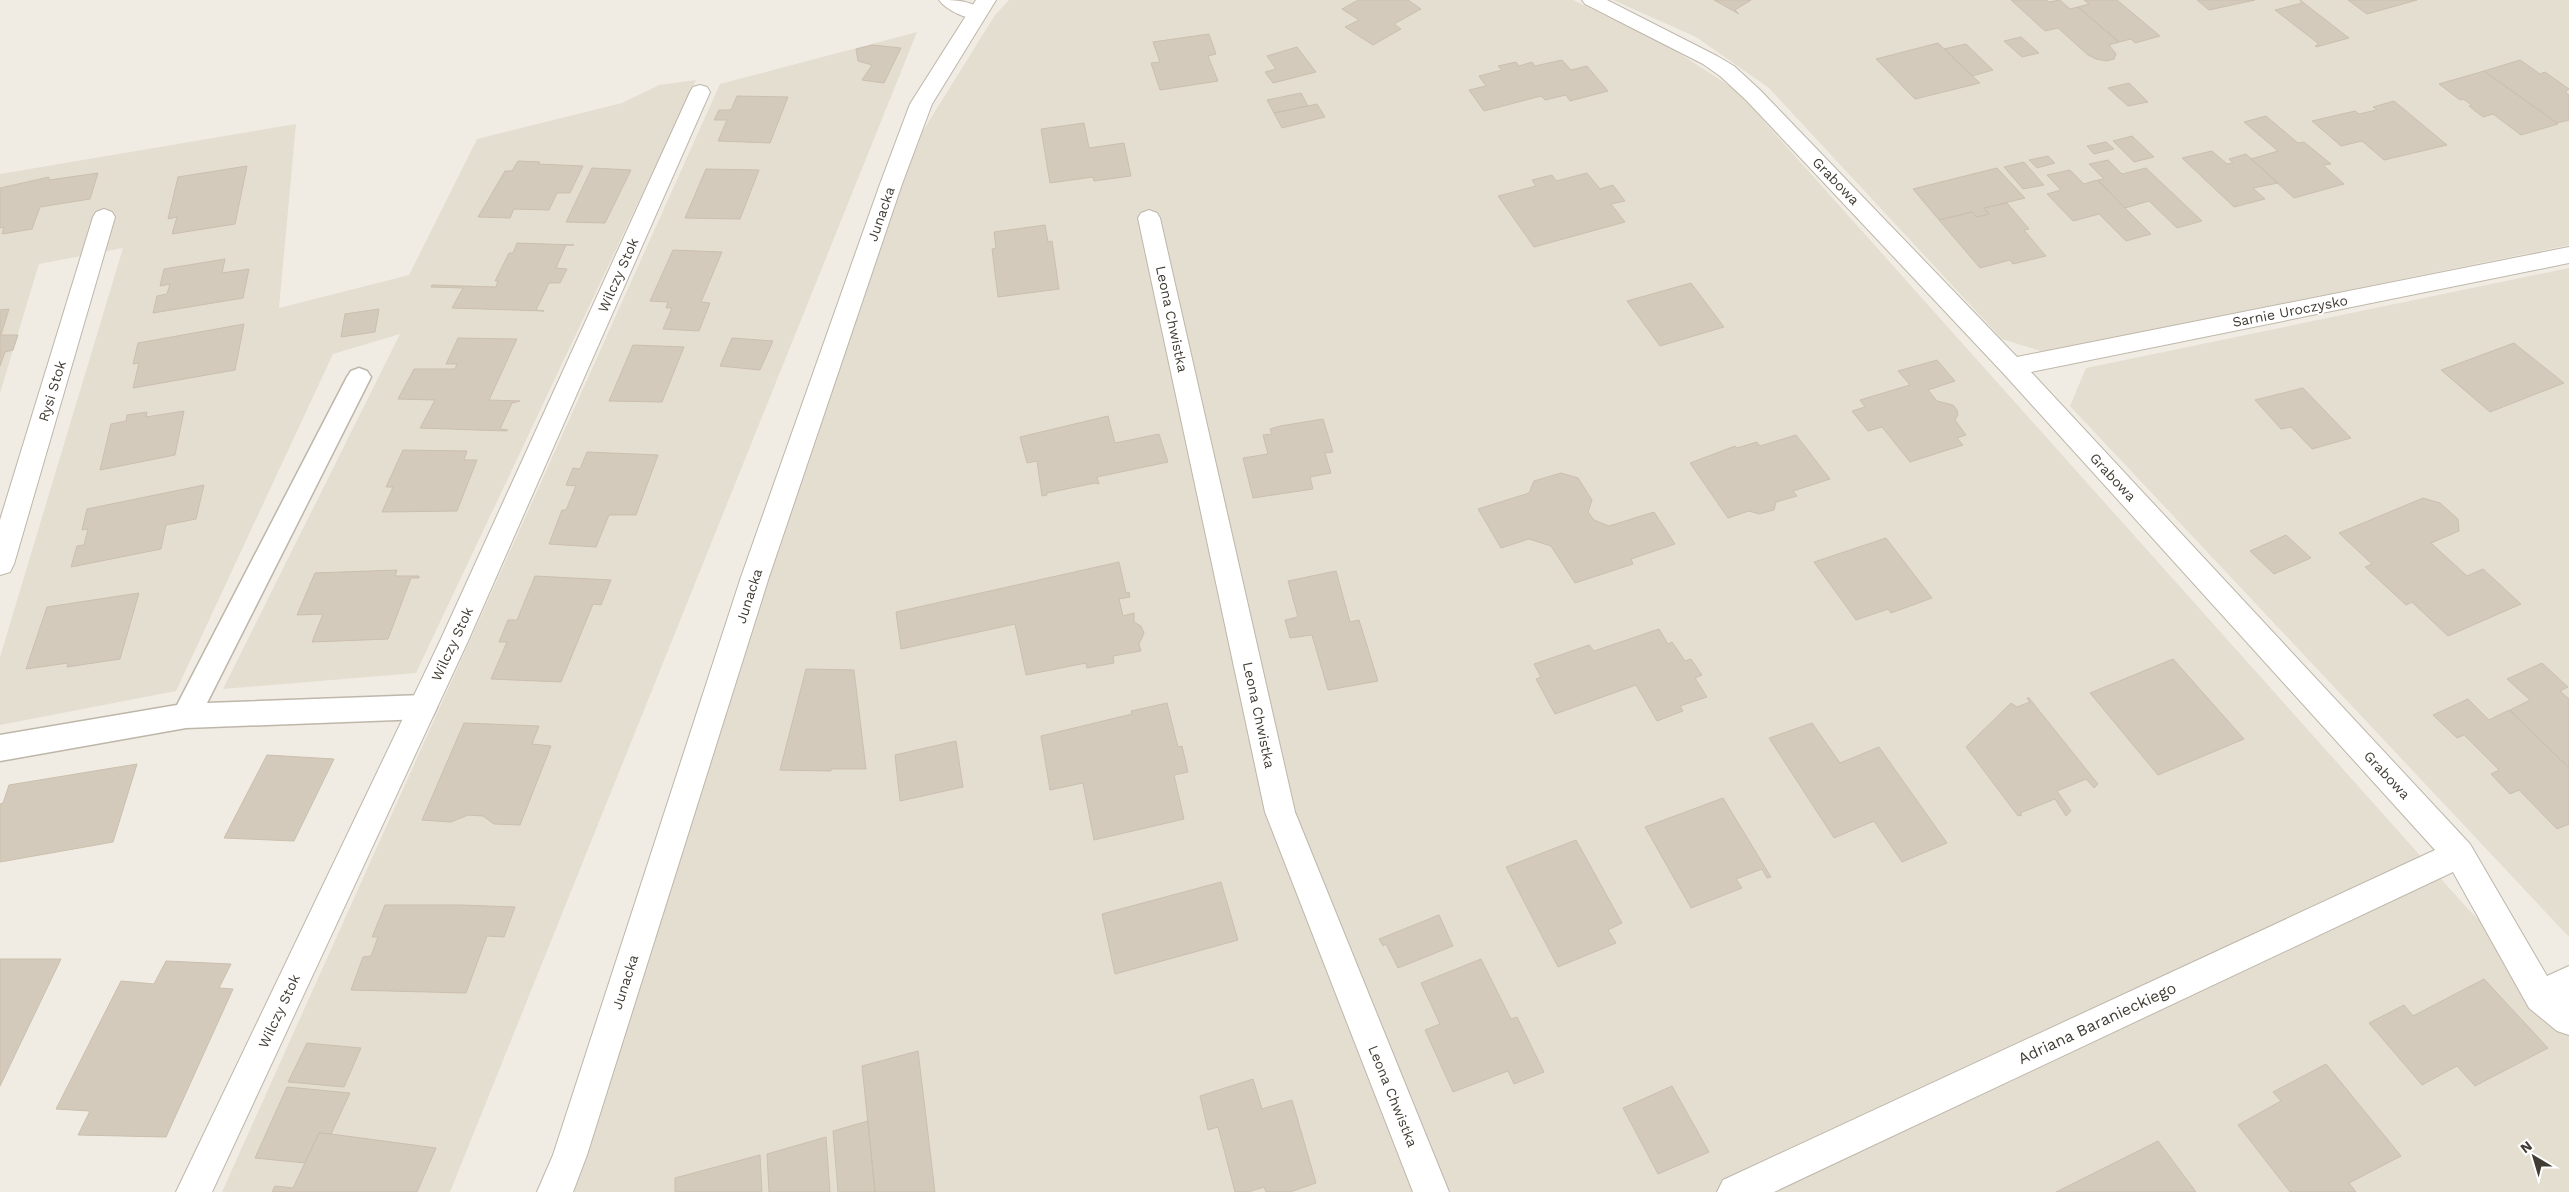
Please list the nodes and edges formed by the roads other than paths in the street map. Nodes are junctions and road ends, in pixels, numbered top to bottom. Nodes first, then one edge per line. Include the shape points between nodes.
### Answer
1 (949, 0) edge
2 (1592, 0) edge
3 (980, 7) edge
4 (700, 92) dead end
5 (104, 217) dead end
6 (1149, 218) dead end
7 (2569, 255) edge
8 (2012, 367) junction
9 (359, 377) dead end
10 (0, 564) edge
11 (423, 707) junction
12 (186, 716) junction
13 (0, 748) edge
14 (2459, 854) junction
15 (2569, 982) edge
16 (2541, 997) junction
17 (2569, 1019) edge
18 (194, 1192) edge
19 (554, 1192) edge
20 (1431, 1192) edge
21 (1735, 1192) edge

1 - 3 street
2 - 8 street, Grabowa via 1697,53 1740,82
3 - 19 street, Junacka via 921,104 891,184 758,567 573,1145
4 - 11 street, Wilczy Stok
5 - 10 street, Rysi Stok
6 - 20 street, Leona Chwistka via 1280,812
7 - 8 street, Sarnie Uroczysko
8 - 14 street, Grabowa
9 - 12 lane
11 - 12 lane
11 - 18 street, Wilczy Stok
12 - 13 lane
14 - 16 street, Grabowa
14 - 21 street, Adriana Baranieckiego
15 - 16 street
16 - 17 street, Grabowa

